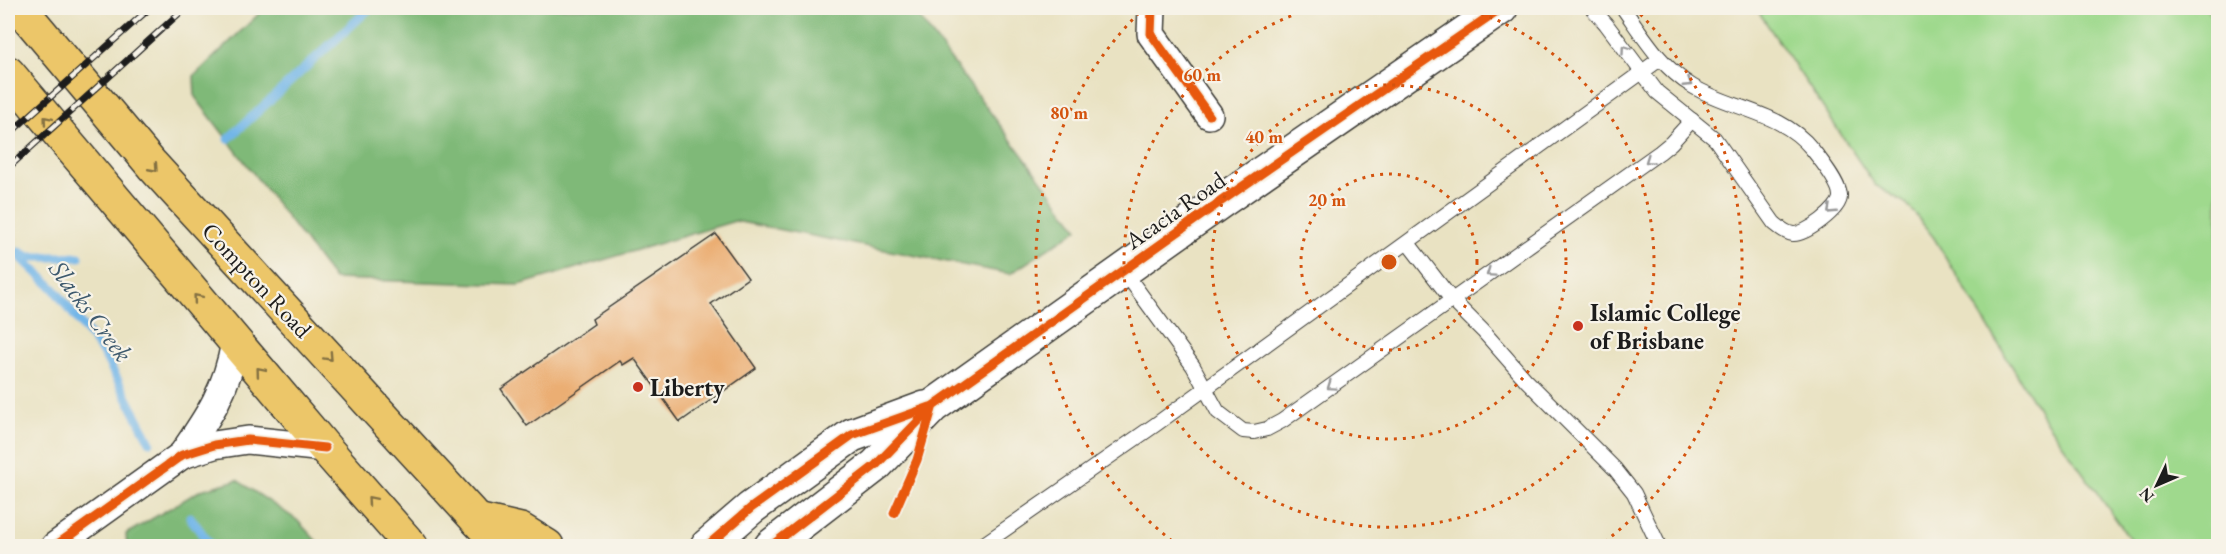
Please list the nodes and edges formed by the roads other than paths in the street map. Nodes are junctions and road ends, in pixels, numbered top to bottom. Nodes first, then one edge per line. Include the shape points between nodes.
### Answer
1 (20, 8) edge
2 (1152, 8) edge
3 (1501, 8) edge
4 (1592, 8) edge
5 (1623, 8) edge
6 (1660, 59) junction
7 (8, 73) edge
8 (1642, 73) junction
9 (1209, 115) dead end
10 (1692, 120) junction
11 (1408, 243) junction
12 (1123, 270) junction
13 (1452, 300) junction
14 (235, 342) junction
15 (1205, 388) junction
16 (933, 406) junction
17 (325, 448) junction
18 (182, 455) junction
19 (477, 520) junction
20 (55, 546) edge
21 (411, 546) edge
22 (501, 546) edge
23 (547, 546) edge
24 (708, 546) edge
25 (771, 546) edge
26 (981, 546) edge
27 (1659, 546) edge

1 -> 19 main road, Compton Road via 159,173
2 - 9 street via 1151,34
3 - 12 street, Acacia Road
8 -> 4 lane
5 - 6 lane
6 - 8 lane
6 -> 10 lane via 1709,95 1784,124 1818,156 1838,188 1840,202 1802,232 1786,232 1773,223 1715,139
14 -> 7 main road
8 - 10 lane via 1662,96
8 - 11 lane
10 -> 13 lane via 1660,152
11 - 13 lane
11 - 15 lane
12 - 15 lane
12 - 16 street, Acacia Road
13 -> 15 lane via 1267,429 1254,432 1235,426 1218,412
13 - 27 lane via 1615,469 1634,493
17 -> 14 main road
14 - 18 street via 221,393
15 - 26 lane
16 - 24 street, Acacia Road via 852,435 751,508
16 - 25 street, Acacia Road via 876,465
17 - 18 street via 248,440
21 -> 17 main road
18 - 20 street
19 - 22 main road, Compton Road
19 - 23 main road via 521,530

